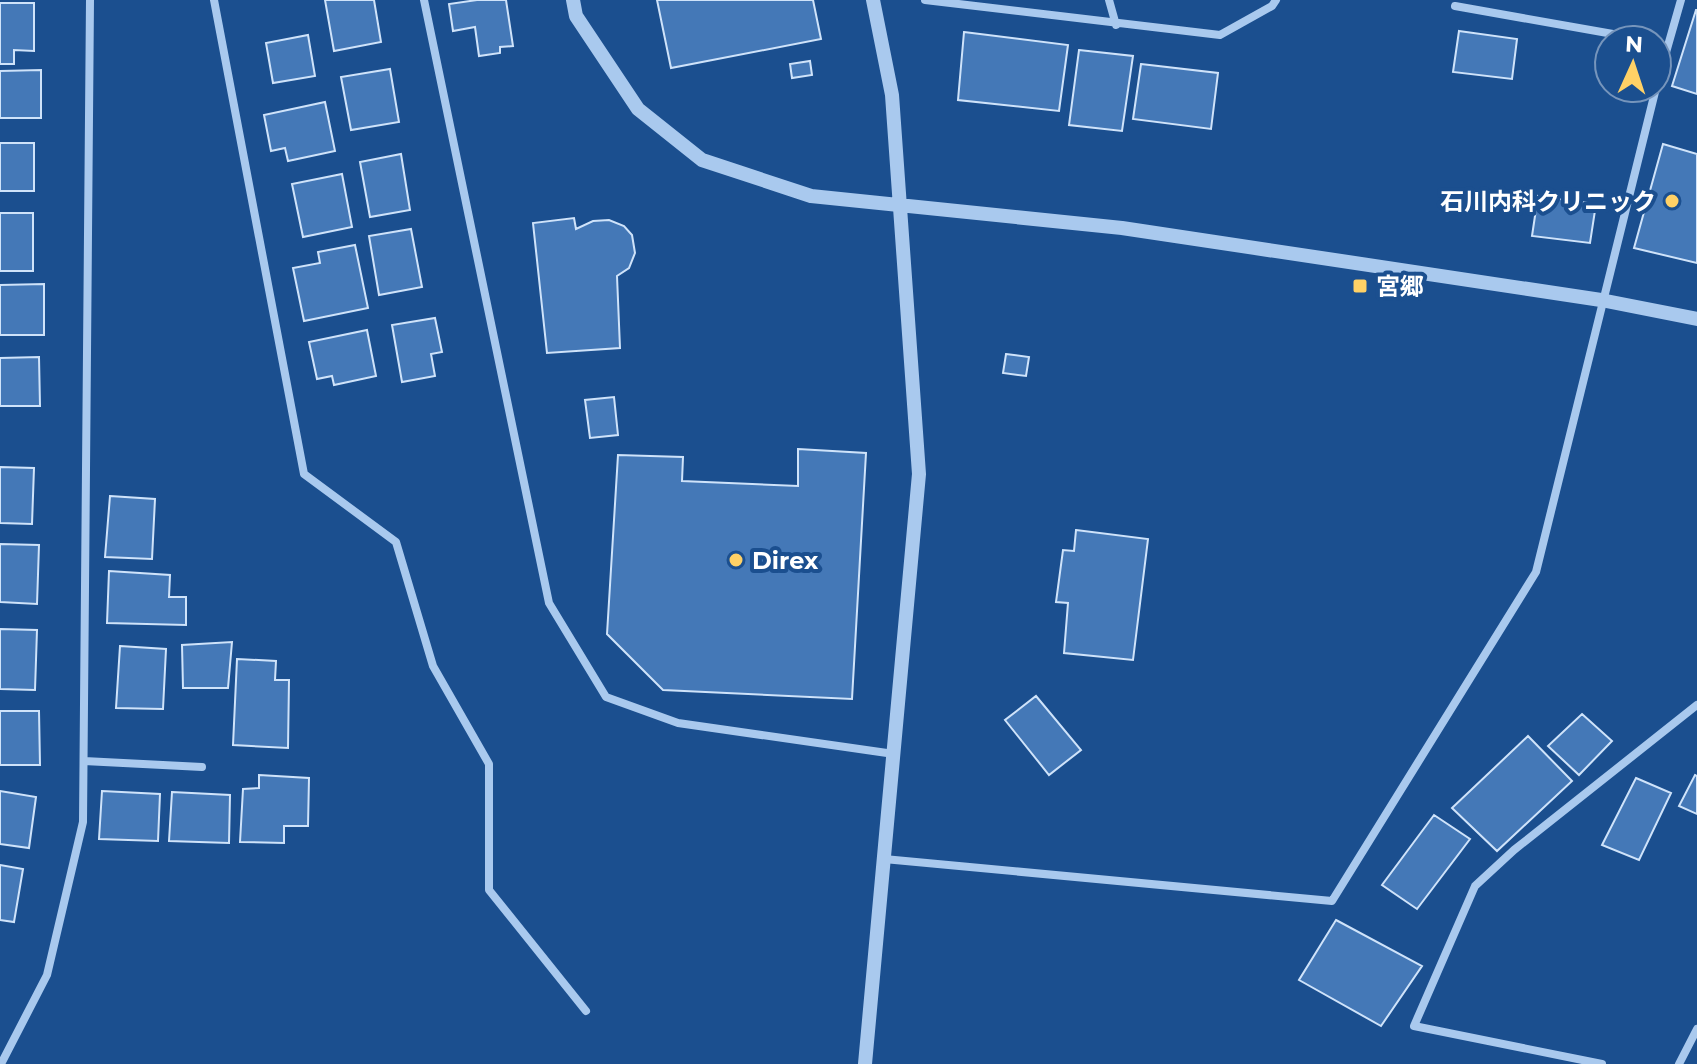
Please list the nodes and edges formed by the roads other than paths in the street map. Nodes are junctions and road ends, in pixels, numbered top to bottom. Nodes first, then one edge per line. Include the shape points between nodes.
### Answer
1 (90, 0) edge
2 (214, 0) edge
3 (424, 0) edge
4 (573, 0) edge
5 (873, 0) edge
6 (925, 0) edge
7 (1109, 0) edge
8 (1276, 0) edge
9 (1681, 0) edge
10 (1455, 6) dead end
11 (1116, 25) junction
12 (1673, 27) edge
13 (1593, 30) edge
14 (1651, 104) edge
15 (902, 206) junction
16 (1601, 300) junction
17 (1697, 319) edge
18 (1697, 705) edge
19 (895, 754) junction
20 (84, 761) junction
21 (202, 767) dead end
22 (884, 859) junction
23 (586, 1011) dead end
24 (1697, 1029) edge
25 (1, 1064) edge
26 (865, 1064) edge
27 (1602, 1064) edge
28 (1679, 1064) edge

1 - 20 street
2 - 23 street via 304,474 396,542 433,666 489,764 489,890
3 - 19 street via 549,603 574,646 606,697 678,723
4 - 15 street via 576,16 638,109 702,160 811,196
5 - 15 street via 892,95
6 - 11 street
7 - 11 street
8 - 11 street via 1220,35
9 - 12 street
10 - 13 street
14 - 16 street
15 - 16 street via 1122,228
15 - 19 street via 919,474
16 - 17 street
16 - 22 street via 1536,572 1332,901
18 - 27 street via 1475,886 1414,1026
19 - 22 street
20 - 21 street
20 - 25 street via 83,822 47,975
22 - 26 street
24 - 28 street

